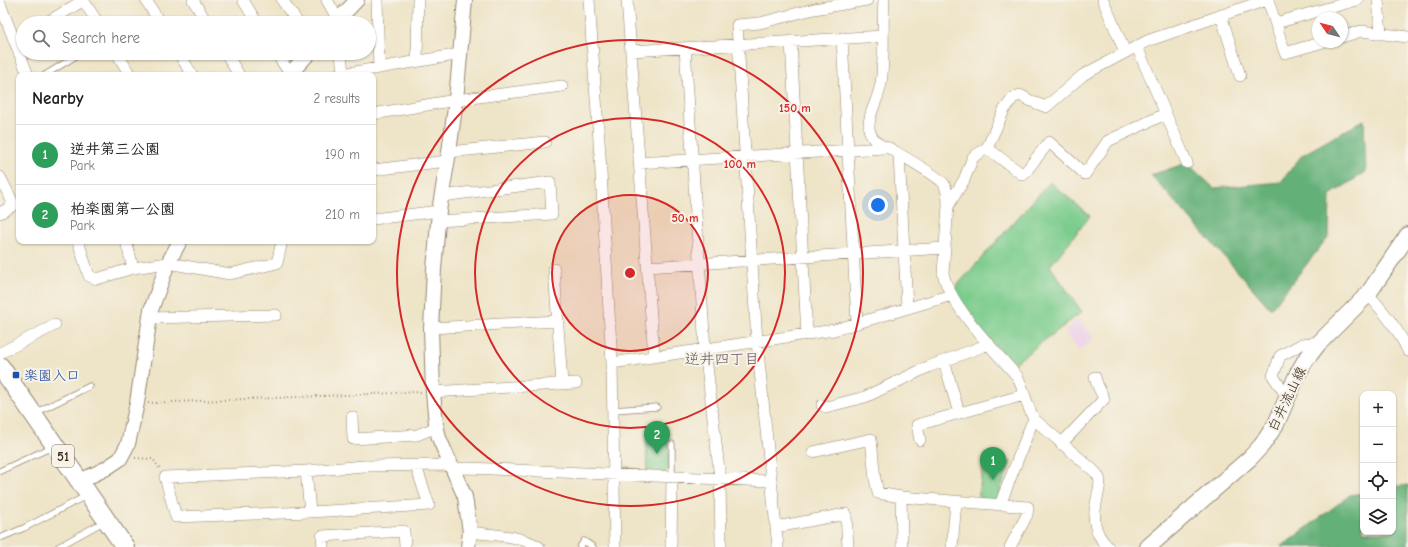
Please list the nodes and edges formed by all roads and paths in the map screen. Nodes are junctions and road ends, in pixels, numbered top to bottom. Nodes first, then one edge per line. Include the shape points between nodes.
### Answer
1 (84, 0) edge
2 (146, 0) edge
3 (193, 0) edge
4 (243, 0) edge
5 (282, 0) edge
6 (328, 0) edge
7 (357, 0) edge
8 (376, 0) edge
9 (418, 0) edge
10 (465, 0) edge
11 (589, 0) edge
12 (627, 0) edge
13 (867, 0) edge
14 (884, 0) edge
15 (1103, 0) edge
16 (1267, 0) edge
17 (1357, 0) edge
18 (1378, 0) edge
19 (0, 4) edge
20 (1220, 15) junction
21 (58, 16) edge
22 (94, 16) edge
23 (156, 16) edge
24 (203, 16) edge
25 (253, 16) edge
26 (293, 16) edge
27 (335, 16) edge
28 (342, 16) edge
29 (1276, 23) junction
30 (16, 34) edge
31 (1381, 34) junction
32 (1348, 35) edge
33 (883, 36) junction
34 (1408, 37) edge
35 (842, 38) junction
36 (791, 41) junction
37 (738, 44) junction
38 (1312, 45) edge
39 (1137, 47) junction
40 (685, 48) junction
41 (631, 51) junction
42 (1124, 52) junction
43 (461, 54) junction
44 (24, 60) edge
45 (70, 60) edge
46 (121, 60) edge
47 (183, 60) edge
48 (230, 60) edge
49 (280, 60) edge
50 (303, 60) edge
51 (341, 60) edge
52 (417, 61) junction
53 (379, 68) junction
54 (27, 72) edge
55 (50, 72) edge
56 (128, 72) edge
57 (190, 72) edge
58 (237, 72) edge
59 (288, 72) edge
60 (293, 72) edge
61 (340, 72) edge
62 (357, 72) edge
63 (1240, 76) dead end
64 (562, 86) dead end
65 (456, 100) junction
66 (376, 113) edge
67 (1165, 114) junction
68 (545, 142) dead end
69 (884, 148) junction
70 (987, 148) junction
71 (848, 150) junction
72 (797, 153) junction
73 (899, 155) junction
74 (448, 156) junction
75 (746, 156) junction
76 (692, 160) junction
77 (639, 163) junction
78 (1187, 163) dead end
79 (376, 169) edge
80 (0, 177) edge
81 (442, 196) junction
82 (948, 206) junction
83 (0, 213) edge
84 (438, 216) junction
85 (376, 220) edge
86 (1408, 235) edge
87 (79, 244) edge
88 (127, 244) edge
89 (178, 244) edge
90 (281, 244) edge
91 (945, 248) junction
92 (903, 251) junction
93 (853, 254) junction
94 (803, 257) junction
95 (752, 260) junction
96 (168, 263) junction
97 (699, 264) junction
98 (647, 267) junction
99 (133, 268) junction
100 (554, 269) dead end
101 (1368, 294) junction
102 (952, 295) junction
103 (907, 307) junction
104 (276, 315) dead end
105 (150, 318) junction
106 (557, 321) junction
107 (857, 323) junction
108 (55, 325) dead end
109 (431, 328) junction
110 (807, 334) junction
111 (757, 342) junction
112 (1320, 342) junction
113 (988, 344) junction
114 (705, 349) junction
115 (1408, 351) edge
116 (0, 353) edge
117 (654, 356) junction
118 (944, 361) junction
119 (612, 363) junction
120 (0, 366) edge
121 (1095, 377) dead end
122 (576, 383) dead end
123 (562, 384) junction
124 (90, 386) dead end
125 (433, 392) junction
126 (1024, 395) junction
127 (1288, 398) junction
128 (137, 403) junction
129 (822, 405) dead end
130 (657, 407) dead end
131 (613, 410) junction
132 (959, 413) junction
133 (33, 414) junction
134 (352, 416) dead end
135 (1035, 420) junction
136 (437, 427) junction
137 (920, 440) dead end
138 (672, 444) dead end
139 (1061, 444) junction
140 (55, 445) junction
141 (813, 452) dead end
142 (122, 455) junction
143 (416, 466) junction
144 (452, 467) junction
145 (0, 471) edge
146 (306, 471) junction
147 (615, 474) junction
148 (165, 477) junction
149 (672, 477) junction
150 (720, 478) junction
151 (771, 481) junction
152 (85, 487) junction
153 (901, 497) junction
154 (956, 502) junction
155 (1000, 505) junction
156 (310, 512) junction
157 (107, 520) junction
158 (776, 527) junction
159 (470, 532) junction
160 (0, 538) edge
161 (58, 547) edge
162 (125, 547) edge
163 (323, 547) edge
164 (405, 547) edge
165 (468, 547) edge
166 (539, 547) edge
167 (580, 547) edge
168 (593, 547) edge
169 (615, 547) edge
170 (672, 547) edge
171 (721, 547) edge
172 (778, 547) edge
173 (848, 547) edge
174 (902, 547) edge
175 (952, 547) edge
176 (1010, 547) edge
177 (1108, 547) edge
178 (1148, 547) edge

1 - 21 street
1 - 22 street
2 - 23 street
3 - 24 street
4 - 25 street
5 - 26 street
6 - 27 street
7 - 28 street
8 - 53 street
9 - 52 street
10 - 43 street
11 - 119 street
12 - 41 street
13 - 37 street via 814,9 760,23 737,25
14 - 33 street
15 - 42 street
16 - 20 street
16 - 29 street
17 - 29 street
18 - 31 street
19 - 30 street
20 - 39 street via 1147,41
20 - 63 street
29 - 38 street via 1285,53
31 - 32 street via 1361,31
31 - 34 street
33 - 35 street
33 - 69 street via 880,92 869,120 871,135
35 - 36 street
35 - 71 street
36 - 37 street
36 - 72 street
37 - 40 street
37 - 75 street
39 - 42 street
39 - 67 street
40 - 41 street
40 - 76 street
41 - 77 street
42 - 70 street via 1083,75 1046,107 1020,95 1013,98 1004,110
43 - 52 street
43 - 65 street
44 - 54 street
45 - 55 lane
46 - 56 street
47 - 57 street
48 - 58 street
49 - 59 street
50 - 60 street
51 - 61 street
52 - 53 street
53 - 62 street
64 - 65 street
65 - 66 street
65 - 74 street
67 - 70 street via 1108,141 1085,174 1049,142 1023,175
67 - 78 street
68 - 74 street
69 - 71 street
69 - 73 street via 889,148
70 - 82 street via 973,157 964,180
71 - 72 street
71 - 93 street
72 - 75 street
72 - 94 street
73 - 82 street via 944,183
73 - 92 street
74 - 79 street
74 - 81 street
75 - 76 street
75 - 95 street
76 - 77 street
76 - 97 street
77 - 98 street
80 - 83 street via 14,205
81 - 84 street
81 - 84 street via 550,182 552,214
82 - 91 street
84 - 85 street
84 - 109 street
86 - 101 main road, 白井流山線
87 - 99 street via 89,276 97,279
88 - 99 street
89 - 96 street
90 - 96 street via 277,263 230,274
91 - 92 street
91 - 102 street via 943,273
92 - 93 street
92 - 103 street
93 - 94 street
93 - 107 street
94 - 95 street
94 - 110 street
95 - 97 street
95 - 111 street
96 - 99 street
96 - 105 street
97 - 98 street
97 - 114 street
98 - 117 street
100 - 106 street
101 - 112 main road, 白井流山線
101 - 115 street via 1384,313
102 - 103 street
102 - 113 street
103 - 107 street
104 - 105 street
105 - 128 street
106 - 109 street
106 - 123 street
107 - 110 street
108 - 116 street
109 - 125 street
110 - 111 street
111 - 114 street
111 - 151 street
112 - 127 main road, 白井流山線 via 1298,373
112 - 127 street via 1302,344 1280,356 1273,376
113 - 118 street
113 - 126 street via 1017,376
114 - 117 street
114 - 150 street
117 - 119 street
118 - 129 street via 865,397 826,407
118 - 132 street
119 - 131 street
120 - 133 main road, 51
121 - 139 street via 1104,399
122 - 123 street
123 - 125 street
124 - 133 lane
125 - 128 path
125 - 136 street
126 - 132 street
126 - 135 street
127 - 178 main road, 白井流山線 via 1276,424 1250,458
128 - 142 street via 128,444
130 - 131 lane
131 - 147 street
132 - 137 street via 917,425
133 - 140 main road, 51
134 - 136 street via 353,439 417,435
135 - 139 street
135 - 155 street
136 - 144 street
138 - 149 lane
139 - 177 street via 1099,478 1094,520 1100,539
140 - 145 lane
140 - 152 main road, 51
141 - 153 street via 870,439 878,493
142 - 148 path via 153,459
142 - 152 street
143 - 144 street
143 - 146 street via 364,466
143 - 156 street via 429,506
144 - 147 street
144 - 159 street via 465,497
146 - 148 street
146 - 156 street
147 - 149 street
147 - 169 street
148 - 156 street via 176,518
149 - 150 street
149 - 170 street
150 - 151 street
150 - 171 street
151 - 158 street
152 - 157 main road, 51
152 - 160 lane via 24,528
153 - 154 street
153 - 174 street
154 - 155 street
154 - 175 street
155 - 176 street via 1028,507 1027,515
157 - 161 lane
157 - 162 main road, 51
158 - 172 street
158 - 173 street via 846,514
159 - 165 street
159 - 166 street via 508,536
163 - 164 street via 322,536 404,532
167 - 168 lane via 584,541

